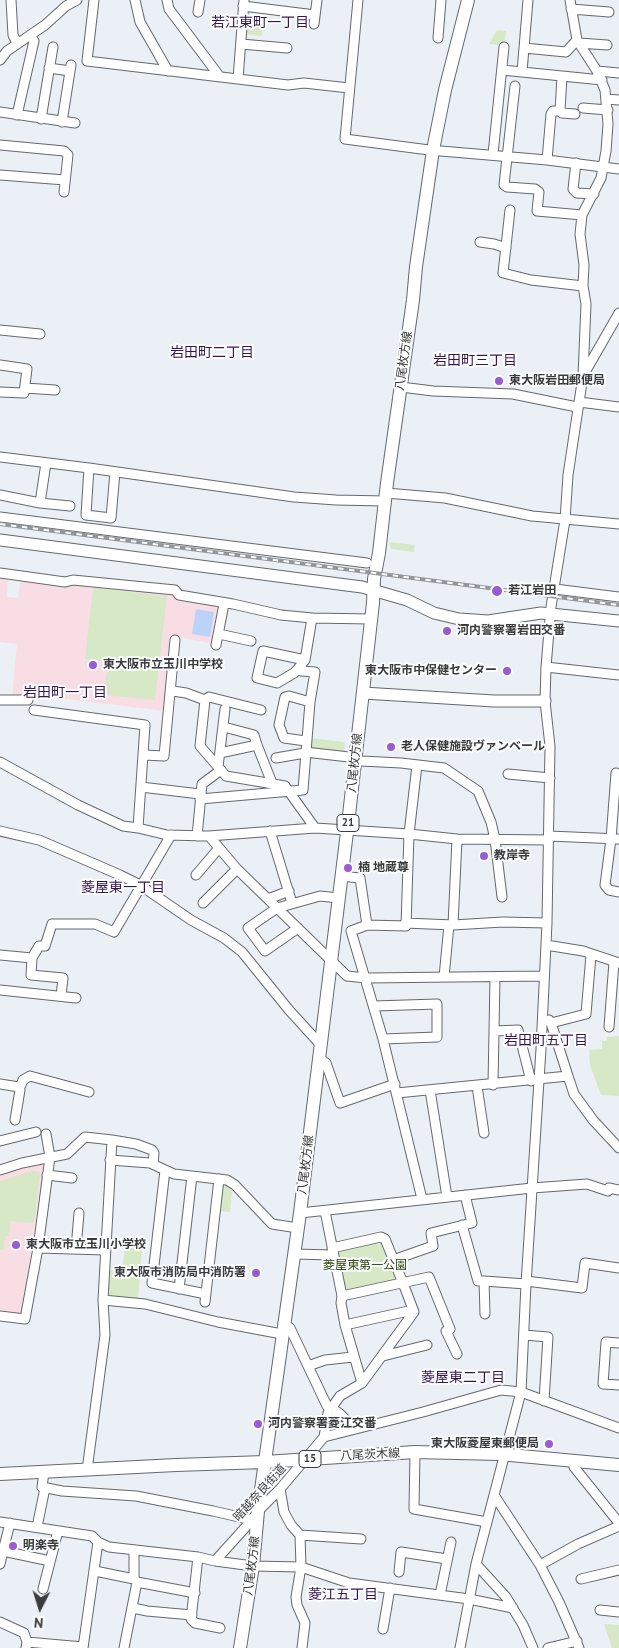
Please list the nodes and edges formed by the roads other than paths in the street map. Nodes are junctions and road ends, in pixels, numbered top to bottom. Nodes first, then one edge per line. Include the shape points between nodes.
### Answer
1 (11, 0) edge
2 (77, 0) edge
3 (94, 0) edge
4 (134, 0) edge
5 (167, 0) edge
6 (200, 0) edge
7 (317, 0) edge
8 (358, 0) edge
9 (441, 0) edge
10 (468, 0) edge
11 (528, 0) edge
12 (244, 3) edge
13 (570, 4) edge
14 (198, 12) dead end
15 (609, 12) dead end
16 (30, 34) junction
17 (438, 38) dead end
18 (578, 42) junction
19 (17, 43) junction
20 (241, 44) junction
21 (607, 46) dead end
22 (53, 47) dead end
23 (504, 47) dead end
24 (287, 48) dead end
25 (524, 48) junction
26 (0, 60) edge
27 (49, 68) junction
28 (168, 70) junction
29 (502, 70) junction
30 (522, 72) junction
31 (619, 73) edge
32 (599, 75) junction
33 (562, 76) junction
34 (220, 77) junction
35 (238, 79) junction
36 (515, 86) dead end
37 (350, 88) junction
38 (606, 99) junction
39 (619, 100) edge
40 (583, 108) dead end
41 (608, 110) junction
42 (560, 111) junction
43 (0, 112) edge
44 (575, 114) dead end
45 (17, 115) junction
46 (41, 119) junction
47 (62, 122) junction
48 (75, 123) dead end
49 (0, 145) edge
50 (433, 150) junction
51 (493, 154) junction
52 (508, 156) junction
53 (547, 160) junction
54 (576, 163) junction
55 (605, 167) junction
56 (619, 169) edge
57 (0, 175) edge
58 (65, 180) junction
59 (64, 192) dead end
60 (594, 194) junction
61 (510, 210) dead end
62 (582, 215) junction
63 (480, 242) dead end
64 (506, 248) junction
65 (583, 286) junction
66 (619, 313) edge
67 (0, 330) edge
68 (40, 334) dead end
69 (0, 365) edge
70 (583, 376) junction
71 (400, 387) junction
72 (25, 388) junction
73 (55, 390) dead end
74 (0, 392) edge
75 (578, 404) junction
76 (619, 407) edge
77 (0, 458) edge
78 (46, 463) junction
79 (89, 468) junction
80 (115, 472) junction
81 (0, 495) edge
82 (386, 497) junction
83 (40, 503) junction
84 (70, 506) dead end
85 (0, 517) edge
86 (565, 520) junction
87 (619, 524) edge
88 (0, 540) edge
89 (368, 562) dead end
90 (0, 573) edge
91 (555, 588) junction
92 (373, 590) junction
93 (619, 597) edge
94 (224, 604) junction
95 (550, 613) junction
96 (312, 618) junction
97 (372, 619) junction
98 (619, 621) edge
99 (219, 634) junction
100 (175, 640) dead end
101 (250, 641) dead end
102 (216, 644) dead end
103 (305, 660) junction
104 (546, 667) junction
105 (297, 670) junction
106 (619, 675) edge
107 (173, 690) dead end
108 (363, 693) junction
109 (0, 700) edge
110 (28, 700) dead end
111 (205, 700) junction
112 (545, 701) junction
113 (310, 702) junction
114 (225, 709) dead end
115 (34, 710) dead end
116 (261, 710) dead end
117 (224, 727) junction
118 (306, 741) junction
119 (257, 745) junction
120 (220, 753) junction
121 (305, 753) junction
122 (144, 755) junction
123 (276, 758) dead end
124 (355, 759) junction
125 (0, 762) edge
126 (417, 765) junction
127 (219, 768) junction
128 (616, 773) dead end
129 (508, 774) dead end
130 (550, 778) junction
131 (272, 783) junction
132 (141, 787) junction
133 (291, 792) junction
134 (200, 797) junction
135 (138, 828) junction
136 (315, 828) junction
137 (347, 830) junction
138 (0, 831) edge
139 (270, 831) junction
140 (409, 834) junction
141 (171, 835) junction
142 (197, 836) junction
143 (210, 836) junction
144 (549, 838) junction
145 (457, 839) junction
146 (495, 839) junction
147 (615, 839) edge
148 (219, 848) junction
149 (609, 859) junction
150 (619, 860) edge
151 (237, 869) junction
152 (196, 875) dead end
153 (341, 876) junction
154 (140, 885) junction
155 (289, 891) junction
156 (619, 892) edge
157 (502, 897) dead end
158 (338, 898) junction
159 (268, 899) junction
160 (203, 902) dead end
161 (292, 903) junction
162 (277, 908) junction
163 (406, 923) junction
164 (547, 923) junction
165 (367, 925) junction
166 (451, 925) junction
167 (298, 928) junction
168 (546, 945) junction
169 (0, 955) edge
170 (591, 955) junction
171 (32, 958) junction
172 (330, 961) junction
173 (617, 962) edge
174 (495, 976) junction
175 (544, 976) junction
176 (444, 977) junction
177 (366, 978) junction
178 (0, 990) edge
179 (61, 996) junction
180 (76, 998) dead end
181 (374, 1006) junction
182 (543, 1012) junction
183 (551, 1023) junction
184 (609, 1027) dead end
185 (494, 1031) junction
186 (383, 1039) junction
187 (320, 1044) junction
188 (318, 1061) junction
189 (568, 1076) junction
190 (535, 1081) junction
191 (0, 1084) edge
192 (493, 1085) junction
193 (477, 1086) junction
194 (18, 1087) junction
195 (396, 1089) junction
196 (430, 1090) junction
197 (90, 1092) dead end
198 (15, 1120) dead end
199 (36, 1132) dead end
200 (484, 1133) dead end
201 (46, 1134) dead end
202 (112, 1140) junction
203 (0, 1142) edge
204 (619, 1148) edge
205 (50, 1157) junction
206 (110, 1160) junction
207 (153, 1164) junction
208 (0, 1170) edge
209 (165, 1170) junction
210 (47, 1175) junction
211 (192, 1176) junction
212 (72, 1178) dead end
213 (219, 1179) junction
214 (532, 1188) junction
215 (619, 1190) edge
216 (465, 1195) junction
217 (446, 1197) junction
218 (422, 1199) junction
219 (325, 1211) junction
220 (79, 1213) dead end
221 (300, 1213) junction
222 (462, 1225) junction
223 (298, 1228) junction
224 (38, 1248) junction
225 (76, 1249) junction
226 (105, 1250) junction
227 (332, 1252) junction
228 (294, 1254) junction
229 (393, 1260) junction
230 (619, 1268) edge
231 (484, 1281) junction
232 (403, 1283) junction
233 (526, 1283) junction
234 (179, 1289) junction
235 (342, 1296) junction
236 (103, 1300) junction
237 (413, 1310) junction
238 (485, 1314) dead end
239 (0, 1316) edge
240 (345, 1325) junction
241 (282, 1329) junction
242 (524, 1335) junction
243 (619, 1344) edge
244 (426, 1345) dead end
245 (457, 1354) dead end
246 (383, 1356) junction
247 (353, 1357) junction
248 (308, 1366) junction
249 (362, 1383) junction
250 (619, 1385) edge
251 (521, 1392) junction
252 (544, 1401) junction
253 (332, 1408) junction
254 (619, 1428) edge
255 (355, 1429) junction
256 (324, 1437) junction
257 (415, 1452) junction
258 (505, 1454) junction
259 (306, 1459) junction
260 (574, 1461) junction
261 (265, 1462) junction
262 (619, 1465) edge
263 (86, 1470) junction
264 (44, 1472) junction
265 (0, 1474) edge
266 (45, 1488) junction
267 (280, 1489) junction
268 (494, 1494) junction
269 (255, 1516) junction
270 (0, 1522) edge
271 (487, 1522) junction
272 (10, 1523) junction
273 (619, 1524) edge
274 (37, 1527) junction
275 (58, 1531) junction
276 (300, 1535) junction
277 (361, 1539) dead end
278 (98, 1542) junction
279 (451, 1542) dead end
280 (134, 1550) junction
281 (3, 1551) junction
282 (198, 1557) junction
283 (447, 1560) junction
284 (215, 1561) junction
285 (50, 1562) junction
286 (0, 1564) edge
287 (476, 1564) junction
288 (540, 1565) junction
289 (253, 1566) junction
290 (301, 1567) junction
291 (619, 1570) edge
292 (95, 1571) junction
293 (399, 1572) dead end
294 (581, 1580) dead end
295 (136, 1581) junction
296 (390, 1588) junction
297 (43, 1589) dead end
298 (195, 1593) junction
299 (440, 1595) junction
300 (469, 1599) junction
301 (133, 1608) junction
302 (513, 1608) junction
303 (600, 1610) dead end
304 (619, 1612) edge
305 (192, 1615) junction
306 (0, 1622) edge
307 (220, 1628) dead end
308 (383, 1629) dead end
309 (578, 1644) edge
310 (26, 1645) edge
311 (83, 1648) edge
312 (124, 1648) edge
313 (240, 1648) edge
314 (302, 1648) edge
315 (460, 1648) edge
316 (533, 1648) edge
317 (548, 1648) edge

1 - 19 street via 13,35
2 - 16 street
3 - 28 street via 88,61
4 - 28 street via 140,22
5 - 34 street via 169,9
6 - 14 street
7 - 12 street via 314,20
8 - 37 street
9 - 17 street
10 - 50 main road, 八尾枚方線 / 21
11 - 25 street
12 - 20 street
13 - 15 street
13 - 18 street
16 - 19 street
16 - 45 street via 34,41
18 - 21 street
18 - 25 street via 566,52
18 - 32 street
19 - 26 street
20 - 24 street
20 - 35 street
22 - 27 street
23 - 29 street
25 - 30 street
27 - 46 street
27 - 47 street via 70,68
28 - 34 street
29 - 30 street
29 - 51 street
30 - 33 street
31 - 32 street
32 - 33 street
32 - 38 street
33 - 42 street
34 - 35 street
35 - 37 street via 288,86 304,83
36 - 52 street
37 - 50 street via 345,139
38 - 39 street
38 - 41 street
40 - 41 street
41 - 55 street
42 - 44 street
42 - 53 street via 553,110 551,114
43 - 45 street
45 - 46 street
46 - 47 street
47 - 48 street
49 - 58 street via 64,151 68,154
50 - 51 street
50 - 71 main road, 八尾枚方線 / 21
51 - 52 street
52 - 53 street
52 - 62 street via 504,186 539,192 537,211
53 - 54 street
54 - 55 street
54 - 60 street via 573,189 577,193
55 - 56 street
55 - 60 street
57 - 58 street
58 - 59 street
60 - 62 street
61 - 64 street
62 - 65 street
63 - 64 street
64 - 65 street via 503,273
65 - 70 street via 586,304
66 - 70 street
67 - 68 street
69 - 72 street via 27,369
70 - 75 street
71 - 75 street via 513,394
71 - 82 main road, 八尾枚方線 / 21
72 - 73 street
72 - 74 street via 24,394
75 - 76 street
75 - 86 street
77 - 78 street
78 - 79 street
78 - 83 street
79 - 80 street
79 - 80 street via 86,515 111,518
80 - 82 street via 294,497 336,500
81 - 83 street
82 - 86 street via 444,498
82 - 92 main road, 八尾枚方線 / 21
83 - 84 street
85 - 89 street
86 - 87 street
86 - 91 street
88 - 92 street
90 - 94 street via 65,582 73,580 175,590 179,595
91 - 93 street
91 - 95 street
92 - 95 street via 458,619 488,621
92 - 97 main road, 八尾枚方線 / 21
94 - 96 street
94 - 99 street
95 - 98 street
95 - 104 street
96 - 97 street
96 - 103 street
97 - 108 main road, 八尾枚方線 / 21
99 - 101 street
99 - 102 street
100 - 122 street via 164,756
103 - 105 street
103 - 105 street via 263,651 257,678 277,683
104 - 106 street
104 - 112 street
105 - 113 street via 316,672
107 - 111 street
108 - 112 street
108 - 124 main road, 八尾枚方線 / 21
109 - 110 street
111 - 116 street via 209,697
111 - 127 street via 200,746
112 - 130 street
113 - 118 street
113 - 118 street via 285,697 279,725 284,738
114 - 117 street
115 - 122 street via 145,725
117 - 119 street via 254,735
117 - 120 street
118 - 121 street
119 - 120 street
119 - 131 street
120 - 127 street
121 - 123 street
121 - 124 street
121 - 133 street via 303,790
122 - 132 street
124 - 126 street
124 - 137 main road, 八尾枚方線 / 21
125 - 135 street via 100,816 123,826
126 - 140 street
126 - 146 street via 444,768 478,790 486,805
127 - 131 street via 226,776
127 - 134 street via 202,784
128 - 147 street
129 - 130 street
130 - 144 street
131 - 133 street via 285,786
132 - 134 street
132 - 135 street
133 - 134 street
133 - 136 street
134 - 142 street
135 - 141 street
136 - 137 street
136 - 139 street
137 - 140 street
137 - 153 main road, 八尾枚方線 / 21
138 - 154 street via 39,840
139 - 143 street
139 - 155 street
140 - 145 street
140 - 163 street
141 - 142 street
141 - 154 street
142 - 143 street
143 - 148 street
144 - 146 street
144 - 147 street
144 - 164 street
145 - 146 street
145 - 166 street
146 - 157 street
147 - 149 street
148 - 151 street
148 - 152 street
149 - 150 street
149 - 156 street via 605,885 609,890
151 - 159 street
151 - 160 street
153 - 158 main road, 八尾枚方線 / 21
153 - 165 street via 360,878
154 - 171 street via 114,932 95,924 52,924 45,946 39,946
154 - 187 street via 242,952
155 - 159 street
155 - 161 street
158 - 161 street via 320,896
158 - 172 main road, 八尾枚方線 / 21
159 - 162 street
161 - 162 street
162 - 167 street
162 - 167 street via 248,928 265,951
163 - 165 street via 406,926
163 - 166 street
164 - 166 street
164 - 168 street
165 - 177 street via 351,931
166 - 176 street
167 - 172 street
168 - 170 street
168 - 175 street
169 - 171 street
170 - 173 street
170 - 183 street via 586,1014
171 - 179 street via 31,975 63,978
172 - 177 street via 347,976
172 - 187 main road, 八尾枚方線 / 21
173 - 184 street
174 - 175 street
174 - 176 street
174 - 185 street
175 - 182 street
176 - 177 street
177 - 181 street
178 - 179 street
179 - 180 street
181 - 186 street
181 - 186 street via 437,1004 437,1037
182 - 183 street
182 - 190 street
183 - 189 street
185 - 190 street via 518,1030
185 - 192 street
186 - 195 street
187 - 188 main road, 八尾枚方線 / 21
188 - 195 street via 326,1063 340,1102
188 - 221 main road, 八尾枚方線 / 21
189 - 190 street
189 - 204 street via 574,1094
190 - 192 street
190 - 214 street
191 - 194 street
192 - 193 street
193 - 196 street
193 - 200 street
194 - 197 street via 30,1076
194 - 198 street
195 - 196 street
195 - 218 street
196 - 217 street
199 - 203 street
201 - 205 street
202 - 205 street via 85,1137 67,1154
202 - 206 street
202 - 207 street via 152,1150
205 - 208 street
205 - 210 street
206 - 207 street
206 - 226 street
207 - 209 street
209 - 211 street
209 - 234 street via 152,1283
210 - 212 street
210 - 224 street
211 - 213 street
211 - 234 street
213 - 223 street via 235,1185 272,1224
213 - 234 street via 206,1298
214 - 215 street via 587,1184 608,1191 609,1188
214 - 216 street
214 - 233 street
216 - 217 street
216 - 222 street via 472,1223
217 - 218 street
218 - 219 street
219 - 221 street
219 - 227 street
220 - 225 street
221 - 223 main road, 八尾枚方線 / 21
222 - 229 street via 431,1233 433,1246
222 - 231 street via 478,1281
223 - 228 main road, 八尾枚方線 / 21
224 - 225 street
224 - 239 street via 25,1319
225 - 226 street
226 - 236 street
227 - 228 street
227 - 229 street via 381,1237 385,1239
227 - 235 street
228 - 241 main road, 八尾枚方線 / 21
229 - 232 street
230 - 233 street via 585,1263 582,1288
231 - 233 street
231 - 238 street
232 - 235 street
232 - 237 street
232 - 245 street via 429,1277
233 - 242 street
235 - 240 street
236 - 241 street via 145,1304 218,1322
236 - 263 street via 105,1335
237 - 240 street
237 - 246 street
240 - 247 street
241 - 248 street via 290,1328
241 - 261 main road, 八尾枚方線 / 21
242 - 251 street
242 - 252 street via 548,1337
243 - 250 street via 606,1342 603,1384
244 - 246 street
246 - 249 street
247 - 248 street
247 - 249 street
248 - 253 street via 327,1406
249 - 253 street via 340,1396
251 - 252 street
251 - 255 street via 502,1390
251 - 258 street
252 - 254 street
253 - 255 street
253 - 256 street via 328,1413
255 - 256 street
256 - 259 street, 暗越奈良街道
257 - 258 main road, 八尾茨木線 / 15
257 - 259 main road, 八尾茨木線 / 15
257 - 271 street via 414,1509
258 - 260 main road, 八尾茨木線 / 15
258 - 268 street
259 - 261 main road, 八尾茨木線 / 15
259 - 267 street, 暗越奈良街道
260 - 262 main road, 八尾茨木線 / 15
260 - 273 street via 574,1467
261 - 263 main road, 八尾茨木線 / 15
261 - 269 main road, 八尾枚方線 / 21
263 - 264 main road, 八尾茨木線 / 15
264 - 265 main road, 八尾茨木線 / 15
264 - 266 street via 42,1487
266 - 269 street via 136,1496
266 - 274 street
267 - 269 street, 暗越奈良街道
267 - 276 street via 284,1512
268 - 271 street
268 - 288 street
269 - 284 street, 暗越奈良街道
269 - 289 main road, 八尾枚方線 / 21
270 - 272 street
271 - 287 street
272 - 274 street
272 - 281 street
273 - 288 street
274 - 275 street
275 - 278 street via 92,1536
275 - 285 street
276 - 277 street
276 - 290 street
278 - 280 street
278 - 292 street
279 - 283 street
280 - 282 street
280 - 295 street
281 - 285 street
281 - 286 street
282 - 284 street
282 - 298 street
283 - 293 street via 401,1552
283 - 299 street
284 - 289 street
285 - 297 street
287 - 300 street
287 - 302 street
288 - 309 street
289 - 290 street
289 - 313 main road, 八尾枚方線 / 21
290 - 296 street via 349,1582
290 - 314 street via 296,1597 306,1627
291 - 294 street
292 - 295 street
292 - 311 street
295 - 298 street
295 - 301 street
296 - 299 street
296 - 308 street
298 - 305 street
299 - 300 street
300 - 302 street
300 - 315 street
301 - 305 street
301 - 312 street
302 - 316 street
303 - 304 street
305 - 307 street via 195,1623
306 - 310 street via 24,1633
309 - 317 street
310 - 311 street

